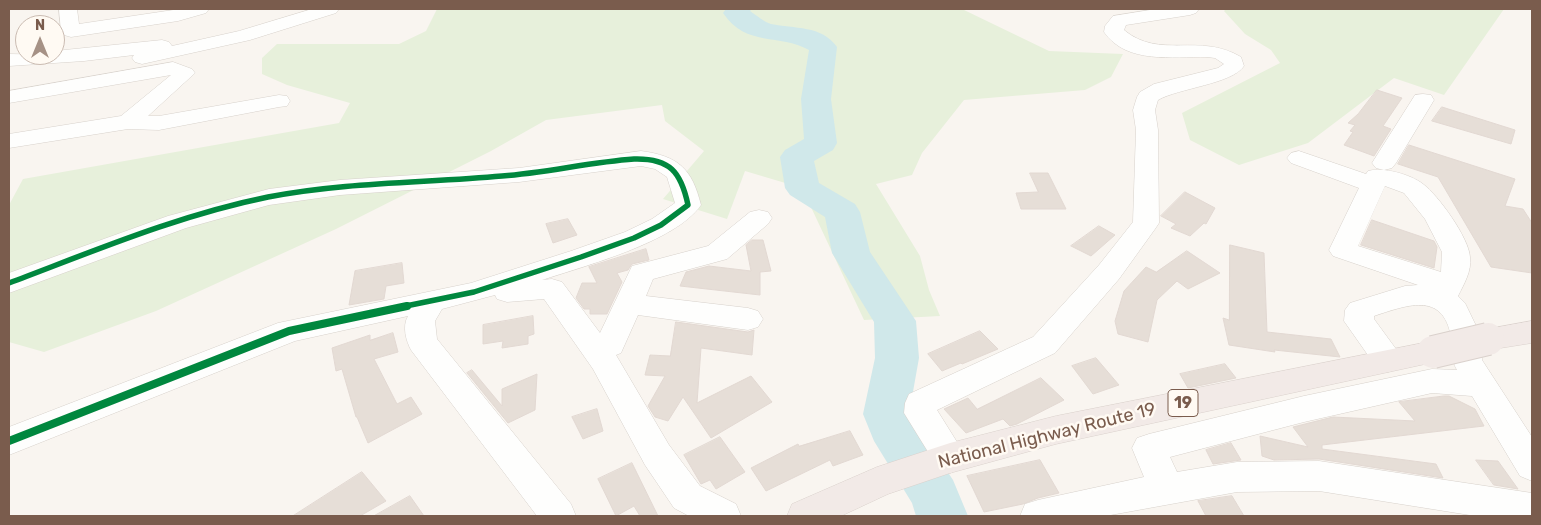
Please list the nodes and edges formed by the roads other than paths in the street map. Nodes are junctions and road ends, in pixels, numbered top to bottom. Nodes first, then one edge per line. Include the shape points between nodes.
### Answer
1 (68, 9) edge
2 (200, 9) edge
3 (330, 9) edge
4 (1190, 9) edge
5 (274, 27) junction
6 (9, 60) edge
7 (9, 87) edge
8 (9, 97) edge
9 (1422, 100) dead end
10 (279, 101) dead end
11 (128, 122) junction
12 (9, 141) edge
13 (1299, 158) dead end
14 (1378, 175) junction
15 (759, 218) dead end
16 (9, 283) edge
17 (474, 292) junction
18 (1446, 292) junction
19 (433, 300) junction
20 (629, 304) junction
21 (748, 319) dead end
22 (1532, 332) edge
23 (596, 350) junction
24 (1388, 360) junction
25 (1482, 384) junction
26 (9, 441) edge
27 (942, 461) junction
28 (1532, 466) edge
29 (1167, 489) junction
30 (1532, 509) edge
31 (558, 516) edge
32 (723, 516) edge
33 (805, 516) edge
34 (1038, 516) edge

1 - 2 street via 71,31
3 - 5 street
4 - 27 street via 1120,20 1114,26 1114,32 1130,45 1147,50 1222,52 1234,61 1234,66 1210,77 1162,89 1148,97 1144,110 1147,130 1146,223 1109,272 1044,345 922,403 920,413
5 - 6 street via 269,22 158,47
5 - 7 street
8 - 11 street via 173,68 185,73
9 - 14 street
10 - 11 street via 159,123
11 - 12 street
13 - 14 street
14 - 18 street via 1414,188 1438,217 1457,253 1454,275
14 - 18 street via 1343,250
15 - 20 street via 717,253 642,273
16 - 17 street via 126,240 268,198 342,188 520,175 627,160 652,160 670,167 682,178 688,205 661,226
17 - 19 street
17 - 23 street via 478,298 516,290 552,289
18 - 24 street via 1405,296 1360,310 1358,321
18 - 25 street via 1466,336 1467,362
19 - 26 street via 288,331
19 - 31 street via 420,321 422,342
20 - 21 street
20 - 23 street via 610,345
22 - 24 highway, National Highway Route 19 / 19, bridge
23 - 32 street via 657,456 687,497
24 - 27 highway, National Highway Route 19 / 19 via 1056,430
25 - 28 street
25 - 29 street via 1432,381 1149,448
27 - 33 highway, National Highway Route 19 / 19 via 877,482
29 - 30 street via 1237,477 1319,476
29 - 34 street

